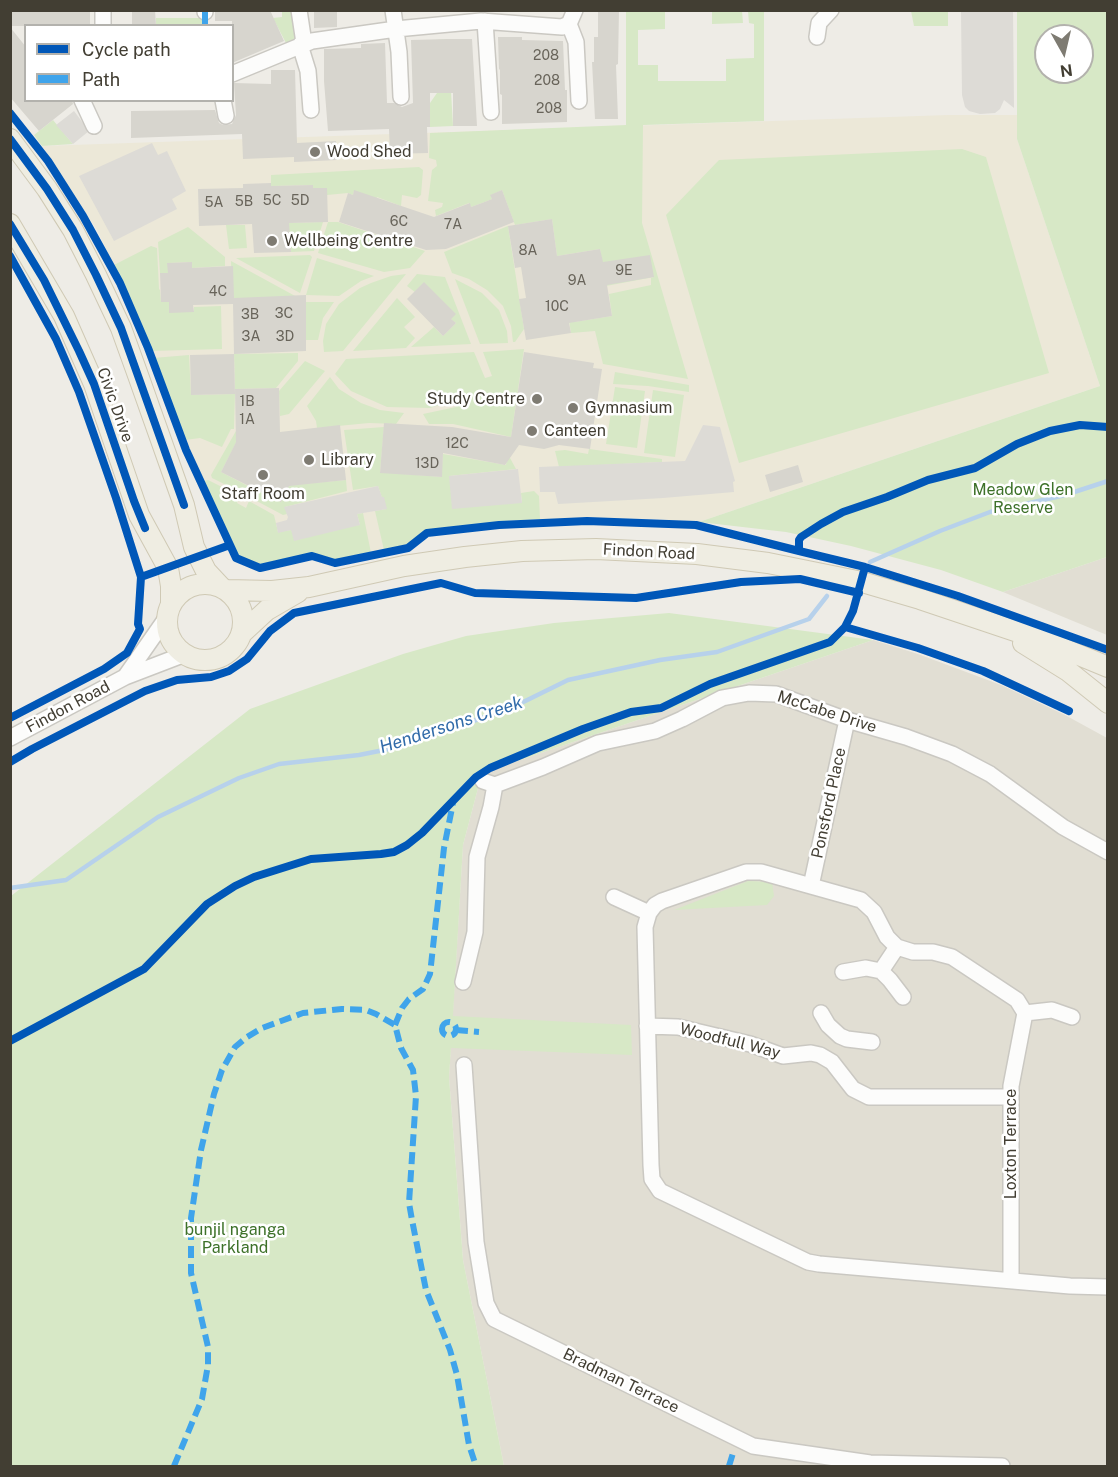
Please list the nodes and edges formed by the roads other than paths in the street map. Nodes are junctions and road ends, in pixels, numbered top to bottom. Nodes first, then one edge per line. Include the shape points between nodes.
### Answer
1 (300, 10) edge
2 (393, 10) edge
3 (831, 10) edge
4 (572, 17) edge
5 (482, 18) edge
6 (396, 29) junction
7 (817, 38) dead end
8 (302, 44) junction
9 (234, 73) edge
10 (401, 97) dead end
11 (579, 101) dead end
12 (83, 102) edge
13 (311, 110) dead end
14 (491, 112) dead end
15 (94, 126) dead end
16 (10, 139) edge
17 (10, 224) edge
18 (309, 587) junction
19 (224, 588) junction
20 (169, 610) junction
21 (984, 621) junction
22 (241, 634) junction
23 (184, 654) junction
24 (1107, 667) edge
25 (125, 677) junction
26 (1107, 683) edge
27 (1107, 701) edge
28 (847, 720) junction
29 (10, 738) edge
30 (1107, 852) edge
31 (810, 886) junction
32 (614, 897) dead end
33 (649, 913) junction
34 (897, 947) junction
35 (881, 971) junction
36 (843, 972) dead end
37 (463, 981) dead end
38 (903, 997) dead end
39 (821, 1013) dead end
40 (1025, 1013) junction
41 (1072, 1017) dead end
42 (647, 1026) junction
43 (840, 1036) junction
44 (872, 1042) dead end
45 (827, 1058) junction
46 (464, 1065) dead end
47 (1011, 1097) junction
48 (1011, 1281) junction
49 (1107, 1287) edge
50 (1002, 1467) edge

1 - 8 street
2 - 6 street
3 - 7 street via 819,23
4 - 5 street via 562,27
4 - 11 street
5 - 6 street
5 - 14 street
6 - 8 street
6 - 10 street
8 - 9 street
8 - 13 street
12 - 15 street
16 - 19 main road, Civic Drive via 47,189 96,275 121,328 184,505 194,547 206,571
17 - 20 main road, Civic Drive via 63,316 94,384 139,515 168,568
18 - 19 main road, Findon Road via 272,591
18 - 21 main road, Findon Road via 465,557 566,549 639,550 727,557 830,575
18 - 22 main road, Findon Road via 267,610
19 - 20 main road via 197,584 186,588
19 - 22 main road via 241,610
20 - 23 main road via 170,638
20 - 25 street, Findon Road
21 - 24 main road, Findon Road
21 - 27 main road, Findon Road via 1068,671
22 - 23 main road via 237,643 220,657 202,659
23 - 25 street, Findon Road
25 - 29 street, Findon Road
26 - 27 main road
28 - 30 street, McCabe Drive via 929,744 962,759
28 - 31 street, Ponsford Place
28 - 37 street, McCabe Drive via 776,694 735,695 655,731 598,743 543,767 489,783 491,807 477,857 475,932
31 - 33 street via 761,872 746,872 662,901
31 - 34 street via 861,900 874,912
32 - 33 street
33 - 42 street via 645,927
34 - 35 street
34 - 40 street via 952,957 1013,997
35 - 36 street via 866,968
35 - 38 street
39 - 43 street
40 - 41 street via 1052,1011
40 - 47 street, Loxton Terrace
42 - 45 street, Woodfull Way via 678,1027 783,1056 812,1053
42 - 48 street via 651,1174 660,1191 808,1262
43 - 44 street
43 - 45 street
45 - 47 street via 853,1089 869,1097
46 - 50 street, Bradman Terrace via 476,1242 486,1303 494,1319 753,1446 870,1463
47 - 48 street, Loxton Terrace
48 - 49 street

